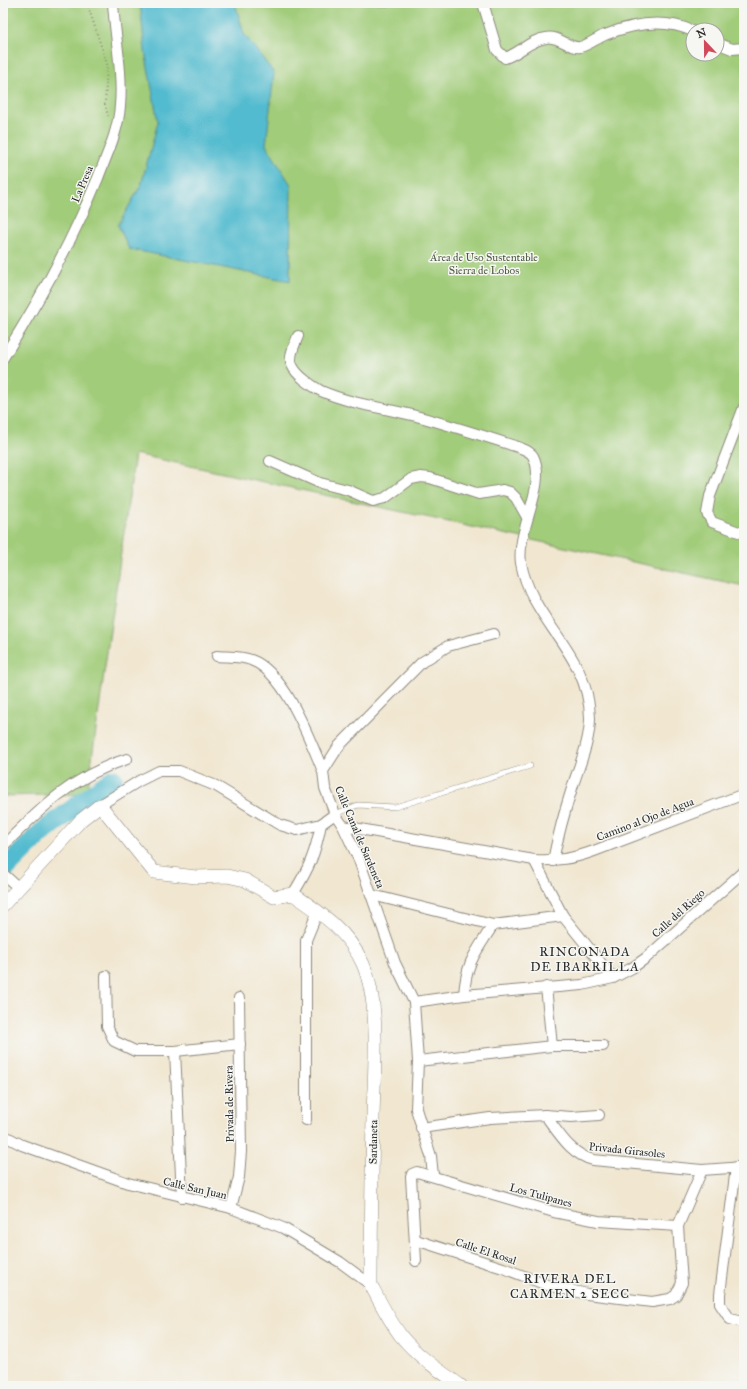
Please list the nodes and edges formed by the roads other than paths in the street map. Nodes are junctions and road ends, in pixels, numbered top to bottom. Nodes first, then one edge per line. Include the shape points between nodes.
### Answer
1 (113, 3) edge
2 (484, 3) edge
3 (685, 28) edge
4 (725, 46) edge
5 (744, 48) edge
6 (298, 336) dead end
7 (3, 358) edge
8 (744, 407) edge
9 (270, 461) dead end
10 (527, 517) junction
11 (744, 534) edge
12 (494, 634) dead end
13 (217, 656) dead end
14 (127, 759) dead end
15 (530, 766) dead end
16 (323, 771) junction
17 (744, 794) edge
18 (100, 805) junction
19 (335, 814) junction
20 (320, 824) junction
21 (343, 826) junction
22 (3, 846) edge
23 (534, 860) junction
24 (553, 861) junction
25 (744, 871) edge
26 (10, 880) edge
27 (293, 894) junction
28 (372, 895) junction
29 (3, 905) edge
30 (318, 911) junction
31 (563, 916) junction
32 (493, 925) junction
33 (106, 976) dead end
34 (613, 978) junction
35 (546, 987) junction
36 (464, 995) junction
37 (239, 998) dead end
38 (414, 1002) junction
39 (240, 1044) junction
40 (552, 1046) junction
41 (603, 1046) dead end
42 (175, 1051) junction
43 (418, 1061) junction
44 (599, 1114) dead end
45 (545, 1115) junction
46 (306, 1120) dead end
47 (421, 1128) junction
48 (3, 1135) edge
49 (740, 1167) edge
50 (702, 1170) junction
51 (433, 1176) junction
52 (182, 1197) junction
53 (231, 1208) junction
54 (678, 1226) junction
55 (416, 1240) junction
56 (416, 1261) dead end
57 (371, 1285) junction
58 (744, 1322) edge
59 (461, 1386) edge

1 - 7 street, La Presa via 120,73 117,126 90,198 60,261
2 - 3 street via 497,50 505,58 546,37 580,47 616,31 651,22
4 - 5 street via 732,49
6 - 10 street via 290,361 292,366 308,383 320,390 343,399 447,424 528,451 533,456 536,477 535,493
8 - 11 street via 710,496 707,513 712,522
9 - 10 street via 320,483 348,490 373,501 385,498 411,479 421,477 479,494 503,490 516,498
10 - 24 street via 521,547 524,576 542,613 579,668 589,702 590,720 584,752 558,832
12 - 16 street via 448,646 422,662 339,746
13 - 16 street, Calle Canal de Sardeneta via 251,660 271,673 300,717
14 - 22 street via 78,780 40,809
15 - 19 lane via 395,807 358,805
16 - 19 street, Calle Canal de Sardeneta via 325,788
17 - 24 street, Camino al Ojo de Agua via 594,852 570,860
18 - 20 street via 159,771 179,771 216,786 280,825 297,830
18 - 26 street
18 - 27 street via 154,872 196,877 227,876 246,880 274,897
19 - 20 street
19 - 21 street, Calle Canal de Sardeneta
20 - 27 street via 317,845 309,867
21 - 23 street, Camino al Ojo de Agua
21 - 28 street, Calle Canal de Sardeneta
23 - 24 street, Camino al Ojo de Agua
23 - 31 street
25 - 34 street, Calle del Riego via 646,958
26 - 29 street
27 - 30 street, Sardaneta
28 - 32 street
28 - 38 street, Calle Canal de Sardeneta via 395,963
30 - 46 street via 306,940
30 - 57 street, Sardaneta via 346,935 363,964 372,996 375,1045
31 - 32 street
31 - 34 street
32 - 36 street via 471,958 465,974
33 - 42 street via 107,1026 114,1041 135,1052
34 - 35 street, Calle del Riego via 582,985
35 - 36 street, Calle del Riego
35 - 40 street
36 - 38 street, Calle del Riego
37 - 39 street, Privada de Rivera
38 - 43 street, Calle Canal de Sardeneta
39 - 42 street
39 - 53 street, Privada de Rivera via 241,1151 239,1177
40 - 41 street
40 - 43 street
42 - 52 street
43 - 47 street, Calle Canal de Sardeneta via 415,1100
44 - 45 street via 571,1117
45 - 47 street via 490,1118
45 - 50 street, Privada Girasoles via 572,1150 583,1158
47 - 51 street, Calle Canal de Sardeneta via 431,1156
48 - 52 street, Calle San Juan via 22,1145 128,1183
49 - 50 street, Privada Girasoles
49 - 58 street via 720,1304 730,1319
50 - 54 street
51 - 54 street, Los Tulipanes via 554,1212 598,1221
51 - 55 street, Los Tulipanes via 414,1173 411,1177
52 - 53 street, Calle San Juan
53 - 57 street, Calle San Juan via 283,1228 340,1262
54 - 55 street, Calle El Rosal via 682,1284 676,1295 660,1302 587,1294 547,1285
55 - 56 street
57 - 59 street, Sardaneta via 402,1337 430,1364

